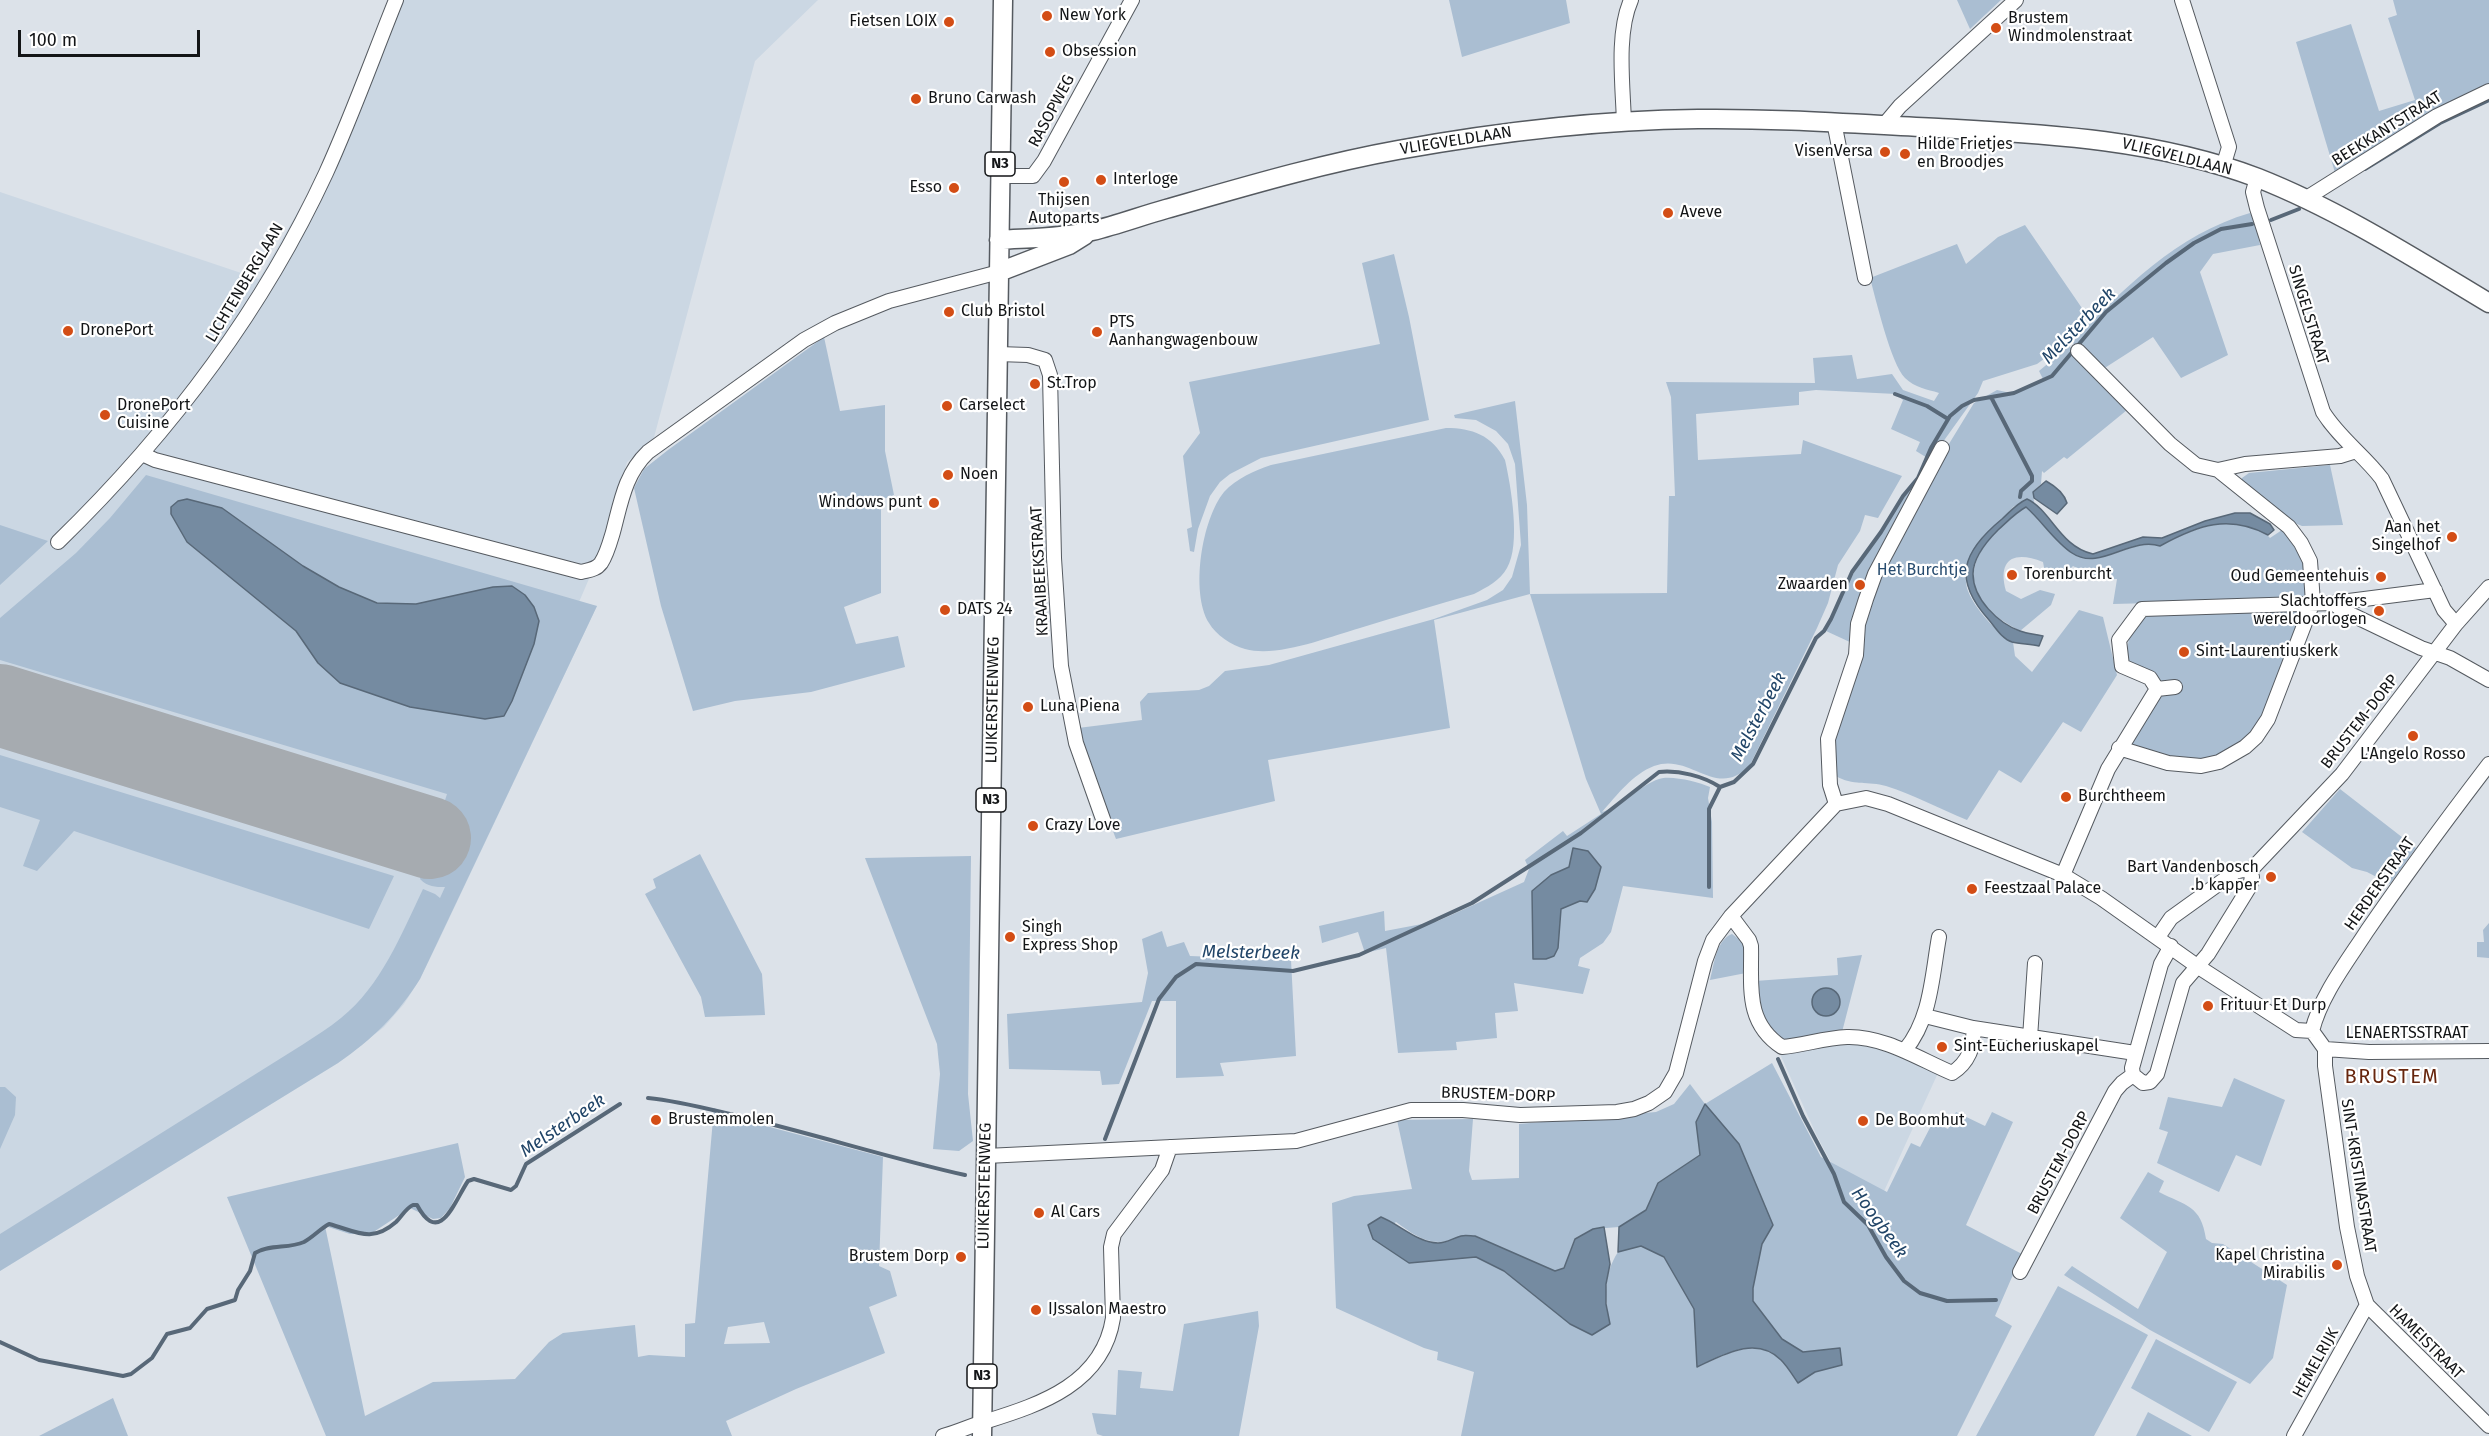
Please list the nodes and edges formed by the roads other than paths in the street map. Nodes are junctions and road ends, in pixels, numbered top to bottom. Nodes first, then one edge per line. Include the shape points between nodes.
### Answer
1 (396, 0) edge
2 (1003, 0) edge
3 (1132, 0) edge
4 (2016, 0) edge
5 (2182, 0) edge
6 (1625, 4) edge
7 (2489, 91) edge
8 (1834, 122) junction
9 (1624, 123) junction
10 (1884, 125) junction
11 (2223, 167) junction
12 (1000, 176) junction
13 (2257, 178) junction
14 (2305, 199) junction
15 (1089, 232) junction
16 (999, 240) junction
17 (999, 272) junction
18 (1865, 278) dead end
19 (2489, 303) edge
20 (2078, 351) dead end
21 (998, 354) junction
22 (1942, 448) dead end
23 (2356, 451) junction
24 (142, 454) junction
25 (2218, 470) junction
26 (58, 542) dead end
27 (2489, 587) edge
28 (2435, 590) junction
29 (2313, 602) junction
30 (2333, 603) junction
31 (2456, 624) junction
32 (2434, 654) junction
33 (2489, 680) edge
34 (2175, 687) dead end
35 (2157, 688) junction
36 (2119, 748) junction
37 (2489, 764) edge
38 (1836, 804) junction
39 (1104, 822) dead end
40 (2250, 871) junction
41 (2063, 875) junction
42 (1731, 916) junction
43 (2158, 936) junction
44 (1939, 937) dead end
45 (2171, 946) junction
46 (2035, 963) dead end
47 (2197, 966) junction
48 (1925, 1016) junction
49 (1973, 1028) junction
50 (2312, 1031) junction
51 (2030, 1038) junction
52 (2325, 1049) junction
53 (1905, 1050) junction
54 (2489, 1051) edge
55 (2135, 1053) junction
56 (2133, 1075) junction
57 (1170, 1147) junction
58 (986, 1156) junction
59 (2020, 1272) dead end
60 (2367, 1305) junction
61 (2489, 1426) edge
62 (982, 1429) edge
63 (943, 1436) edge
64 (2294, 1436) edge

1 - 24 street, LICHTENBERGLAAN via 326,172 287,248 218,358
2 - 12 main road, LUIKERSTEENWEG / N3
3 - 12 street, RASOPWEG via 1033,176
4 - 10 street
5 - 11 street via 2229,147
6 - 9 street
7 - 14 street, BEEKKANTSTRAAT via 2437,116
8 - 9 main road, VLIEGVELDLAAN via 1716,119
8 - 10 main road, VLIEGVELDLAAN
8 - 18 street
9 - 15 main road, VLIEGVELDLAAN via 1539,129 1398,150 1278,177
10 - 11 main road, VLIEGVELDLAAN via 2103,140
11 - 13 main road, VLIEGVELDLAAN
12 - 16 main road, LUIKERSTEENWEG / N3
13 - 14 main road, VLIEGVELDLAAN
13 - 23 street, SINGELSTRAAT via 2253,192 2257,208 2318,398 2333,427
14 - 19 main road, VLIEGVELDLAAN
15 - 16 main road, VLIEGVELDLAAN
15 - 17 main road, VLIEGVELDLAAN via 1069,245
16 - 17 main road, LUIKERSTEENWEG / N3
17 - 21 main road, LUIKERSTEENWEG / N3
17 - 24 street via 851,315 804,340 648,452 635,464 627,480 608,548 595,569 580,572
20 - 25 street via 2170,444 2196,465
21 - 39 street, KRAAIBEEKSTRAAT via 1045,360 1050,375 1061,666 1076,743
21 - 58 main road, LUIKERSTEENWEG / N3
22 - 38 street via 1875,574 1858,624 1856,655 1828,739 1830,785
23 - 25 street
23 - 28 street, SINGELSTRAAT via 2382,479
24 - 26 street, LICHTENBERGLAAN
25 - 29 street via 2289,527 2301,543 2310,561
27 - 31 street, BRUSTEM-DORP
28 - 30 street
28 - 31 street, SINGELSTRAAT
29 - 30 street
29 - 35 street via 2142,609 2119,640 2122,666 2150,678
29 - 36 street via 2268,719 2245,747 2219,762 2201,766 2168,763
30 - 32 street
31 - 32 street, BRUSTEM-DORP
32 - 33 street via 2450,658
32 - 40 street, BRUSTEM-DORP via 2342,774
34 - 35 street
35 - 36 street
36 - 41 street
37 - 50 street, HERDERSTRAAT via 2412,865 2342,968
38 - 41 street via 1866,798 1878,800
38 - 42 street, BRUSTEM-DORP
40 - 43 street, BRUSTEM-DORP via 2235,872 2171,918
40 - 47 street, BRUSTEM-DORP via 2250,886
41 - 43 street
42 - 53 street via 1751,946 1753,1012 1776,1043 1782,1047 1800,1046 1850,1037
42 - 57 street, BRUSTEM-DORP via 1713,940 1705,961 1676,1073 1665,1092 1649,1103 1617,1112 1569,1114 1411,1110 1296,1141
43 - 45 street
44 - 48 street
45 - 47 street
45 - 55 street via 2161,964
46 - 51 street
47 - 50 street via 2296,1030
47 - 56 street, BRUSTEM-DORP via 2182,983 2155,1077 2143,1083
48 - 49 street
48 - 53 street
49 - 51 street
49 - 53 street via 1972,1048 1952,1073
50 - 52 street
51 - 55 street
52 - 54 street, LENAERTSSTRAAT
52 - 60 street, SINT-KRISTINASTRAAT via 2347,1227
55 - 56 street
56 - 59 street, BRUSTEM-DORP via 2115,1091
57 - 58 street, BRUSTEM-DORP
57 - 62 street via 1162,1170 1114,1234 1112,1329 1102,1349 1079,1378 1058,1395
58 - 62 main road, LUIKERSTEENWEG / N3
60 - 61 street, HAMEISTRAAT
60 - 64 street, HEMELRIJK
62 - 63 street

